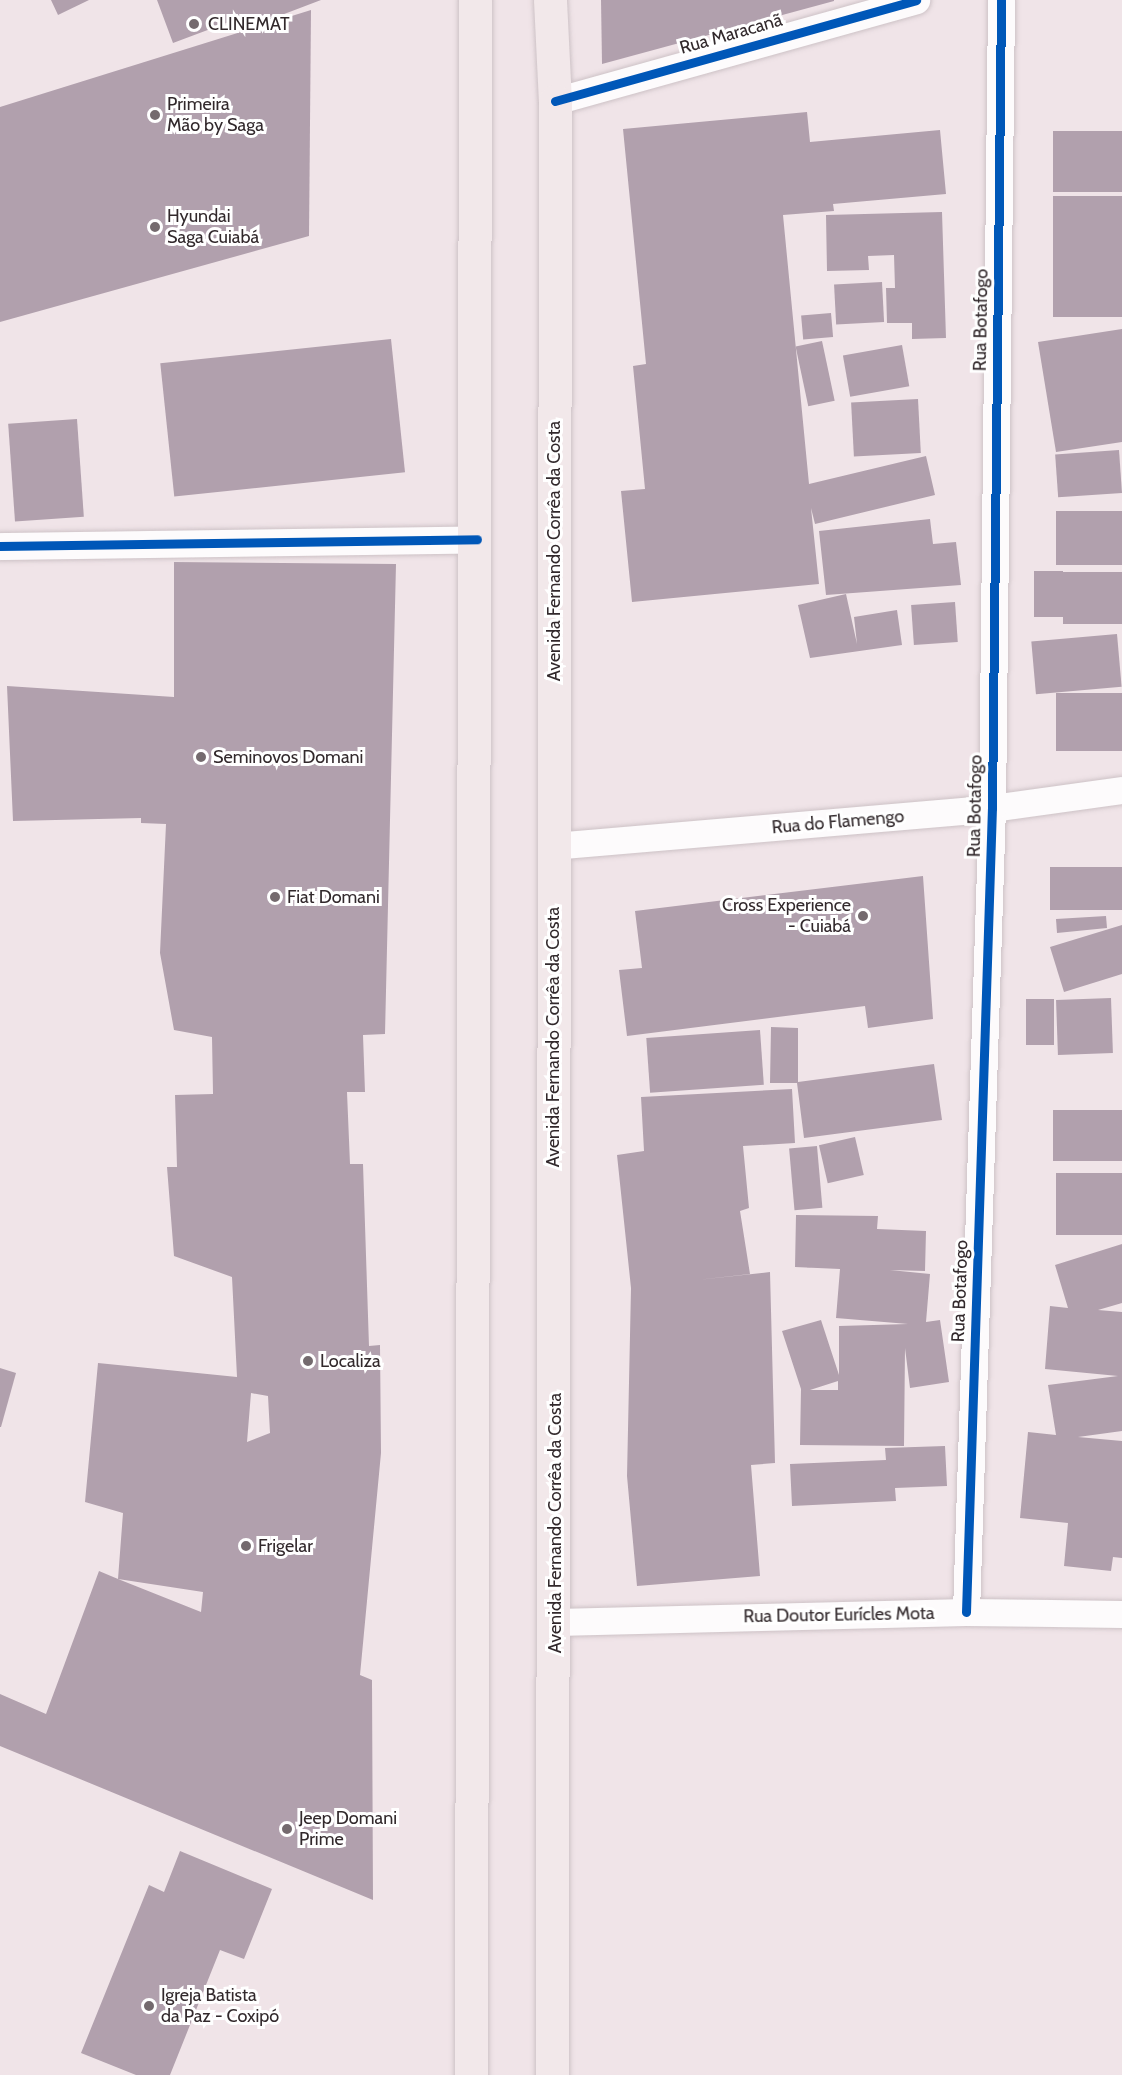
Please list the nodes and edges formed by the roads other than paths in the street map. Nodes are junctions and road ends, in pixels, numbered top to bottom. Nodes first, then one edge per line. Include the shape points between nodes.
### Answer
1 (475, 0) edge
2 (550, 0) edge
3 (916, 0) edge
4 (1001, 0) edge
5 (555, 101) junction
6 (477, 539) junction
7 (0, 546) edge
8 (1122, 790) edge
9 (992, 808) junction
10 (552, 846) junction
11 (966, 1612) junction
12 (1122, 1614) edge
13 (556, 1622) junction
14 (471, 2075) edge
15 (552, 2075) edge

1 - 6 main road
2 - 5 main road, Avenida Fernando Corrêa da Costa
3 - 5 street, Rua Maracanã
4 - 9 street, Rua Botafogo
5 - 10 main road, Avenida Fernando Corrêa da Costa
6 - 7 street
6 - 14 main road
8 - 9 street, Rua do Flamengo
9 - 10 street, Rua do Flamengo
9 - 11 street, Rua Botafogo
10 - 13 main road, Avenida Fernando Corrêa da Costa
11 - 12 street, Rua Doutor Eurícles Mota
11 - 13 street, Rua Doutor Eurícles Mota
13 - 15 main road, Avenida Fernando Corrêa da Costa

